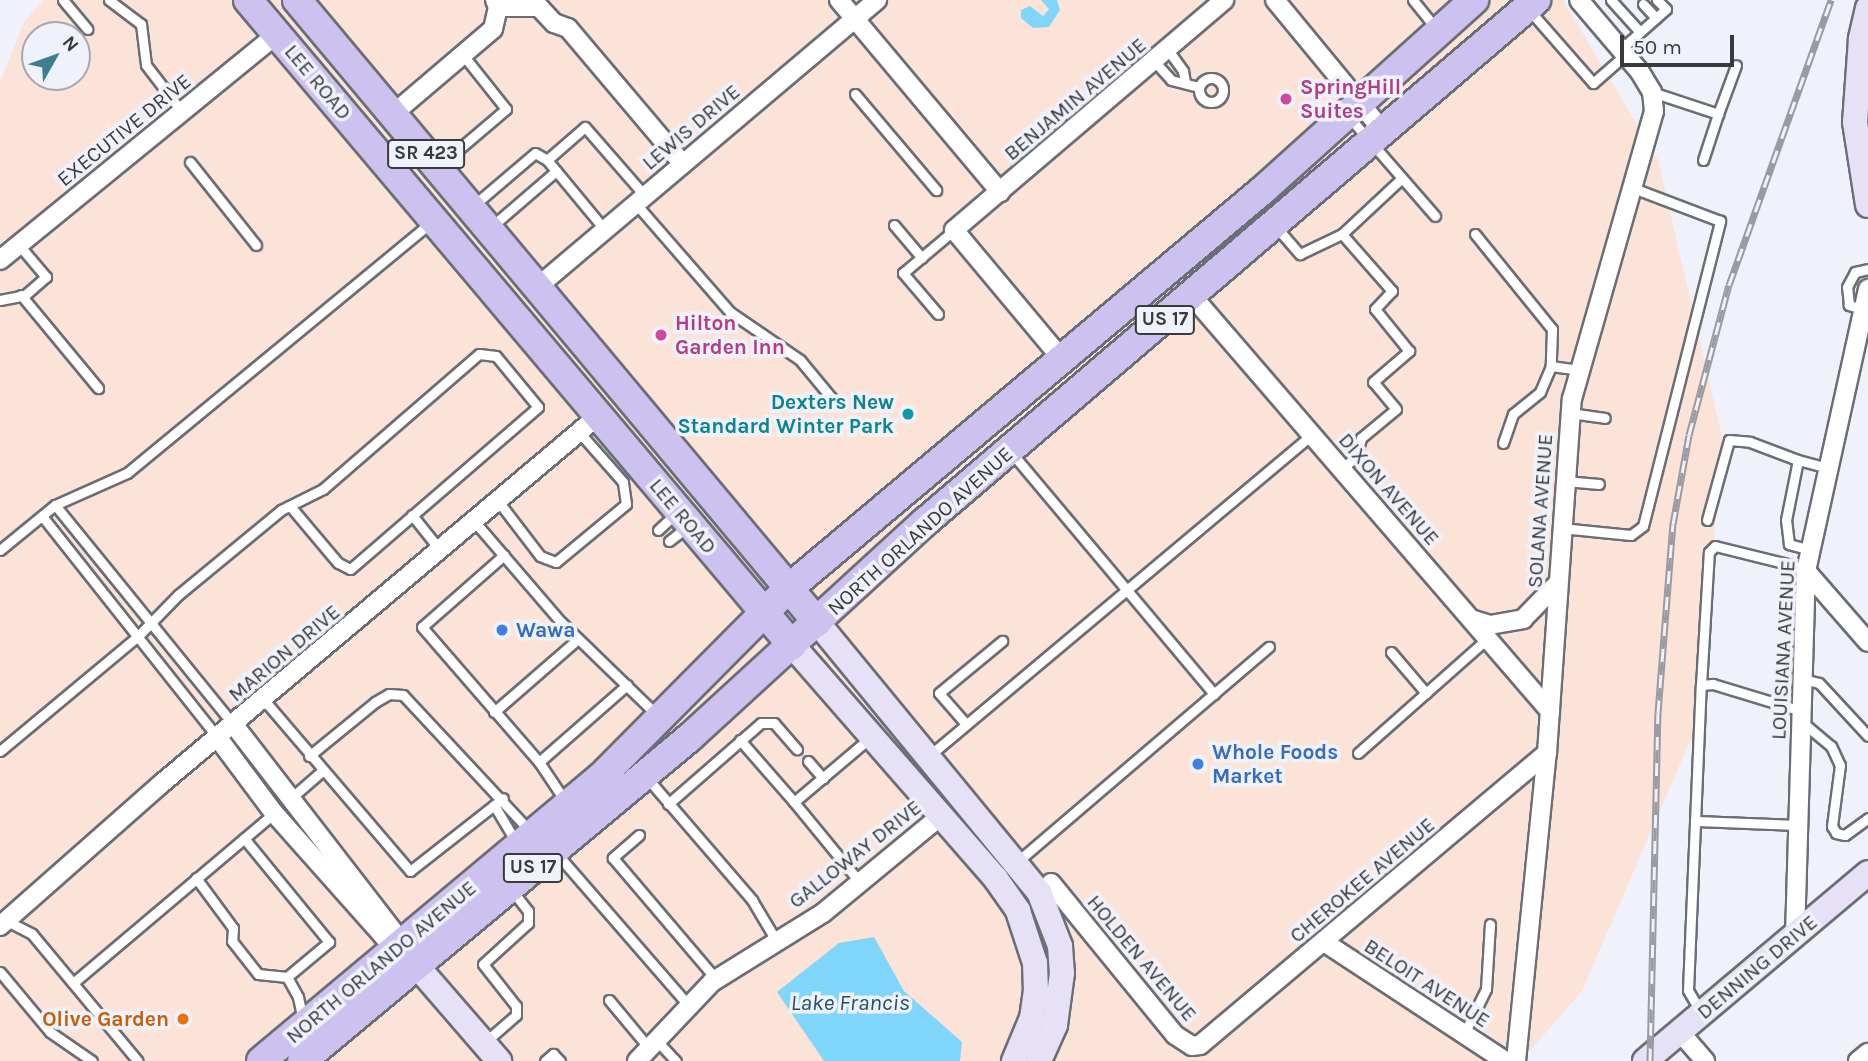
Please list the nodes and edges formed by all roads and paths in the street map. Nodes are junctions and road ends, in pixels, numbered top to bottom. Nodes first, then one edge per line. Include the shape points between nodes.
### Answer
1 (63, 0) edge
2 (109, 0) edge
3 (248, 0) edge
4 (297, 0) edge
5 (839, 0) edge
6 (877, 0) edge
7 (1224, 0) edge
8 (1275, 0) edge
9 (1413, 0) edge
10 (1474, 0) edge
11 (1578, 0) edge
12 (1611, 0) edge
13 (1657, 0) edge
14 (496, 4) edge
15 (1532, 4) edge
16 (1643, 4) dead end
17 (1868, 8) edge
18 (1656, 18) junction
19 (855, 19) junction
20 (81, 21) edge
21 (1439, 32) junction
22 (1640, 32) junction
23 (277, 34) junction
24 (1864, 39) edge
25 (1623, 52) junction
26 (463, 54) junction
27 (1162, 56) junction
28 (1736, 65) dead end
29 (1185, 82) junction
30 (1199, 87) dead end
31 (1652, 92) junction
32 (855, 94) dead end
33 (1355, 110) junction
34 (182, 112) junction
35 (393, 114) junction
36 (1718, 114) junction
37 (1377, 137) junction
38 (547, 160) junction
39 (1703, 160) dead end
40 (446, 161) junction
41 (190, 162) dead end
42 (683, 164) junction
43 (556, 172) junction
44 (1402, 178) junction
45 (1633, 188) junction
46 (936, 190) dead end
47 (1000, 192) junction
48 (640, 200) junction
49 (1868, 205) edge
50 (470, 208) junction
51 (1435, 216) dead end
52 (434, 220) junction
53 (894, 225) dead end
54 (1275, 225) junction
55 (488, 230) junction
56 (605, 230) junction
57 (954, 230) junction
58 (1342, 234) junction
59 (1475, 234) dead end
60 (19, 244) junction
61 (256, 245) dead end
62 (922, 258) junction
63 (0, 260) edge
64 (1868, 269) edge
65 (481, 274) junction
66 (535, 289) junction
67 (1868, 289) edge
68 (20, 295) junction
69 (1193, 297) junction
70 (0, 300) edge
71 (1861, 309) junction
72 (938, 314) dead end
73 (1062, 359) junction
74 (1551, 366) junction
75 (1579, 370) junction
76 (1037, 380) junction
77 (98, 388) dead end
78 (835, 402) dead end
79 (1570, 413) junction
80 (1605, 418) dead end
81 (588, 424) junction
82 (1311, 434) junction
83 (1503, 443) dead end
84 (1010, 450) junction
85 (1798, 460) junction
86 (1827, 468) junction
87 (1341, 469) junction
88 (1564, 480) junction
89 (1599, 484) dead end
90 (498, 500) junction
91 (55, 505) junction
92 (290, 506) junction
93 (412, 515) junction
94 (42, 516) junction
95 (1707, 520) dead end
96 (474, 521) junction
97 (1561, 528) junction
98 (0, 550) edge
99 (440, 550) junction
100 (1811, 550) junction
101 (504, 555) junction
102 (1806, 570) junction
103 (1558, 583) junction
104 (788, 589) junction
105 (1126, 590) junction
106 (764, 611) junction
107 (1471, 619) junction
108 (149, 621) junction
109 (817, 622) junction
110 (139, 635) junction
111 (1488, 638) junction
112 (578, 639) junction
113 (1002, 640) dead end
114 (1868, 642) edge
115 (793, 645) junction
116 (1269, 647) dead end
117 (1391, 652) dead end
118 (1803, 679) junction
119 (627, 685) junction
120 (1701, 685) junction
121 (1426, 693) junction
122 (1214, 694) junction
123 (264, 700) junction
124 (1550, 711) junction
125 (495, 712) junction
126 (1802, 716) junction
127 (660, 719) junction
128 (966, 724) junction
129 (234, 725) junction
130 (872, 736) junction
131 (1868, 736) edge
132 (218, 738) junction
133 (740, 740) junction
134 (797, 749) dead end
135 (0, 751) edge
136 (1358, 753) dead end
137 (1548, 753) junction
138 (929, 756) junction
139 (309, 757) junction
140 (808, 761) dead end
141 (539, 762) junction
142 (321, 772) junction
143 (644, 775) junction
144 (823, 778) junction
145 (503, 797) junction
146 (291, 798) junction
147 (794, 802) junction
148 (668, 804) junction
149 (494, 805) junction
150 (568, 806) junction
151 (274, 813) junction
152 (942, 815) junction
153 (1868, 818) edge
154 (1695, 821) junction
155 (1799, 825) junction
156 (639, 835) dead end
157 (244, 838) junction
158 (535, 845) junction
159 (1017, 861) junction
160 (1868, 873) edge
161 (196, 878) junction
162 (996, 879) junction
163 (859, 881) junction
164 (1051, 883) dead end
165 (509, 887) junction
166 (2, 921) edge
167 (1490, 924) dead end
168 (1796, 936) junction
169 (777, 942) junction
170 (1324, 942) junction
171 (407, 955) junction
172 (0, 972) edge
173 (287, 977) junction
174 (716, 979) junction
175 (73, 983) junction
176 (609, 1000) dead end
177 (689, 1006) junction
178 (1701, 1013) junction
179 (304, 1025) junction
180 (1679, 1031) junction
181 (1464, 1034) junction
182 (1206, 1043) joint
183 (649, 1051) edge
184 (491, 1052) edge
185 (1868, 1053) edge
186 (92, 1061) edge
187 (138, 1061) edge
188 (261, 1061) edge
189 (302, 1061) edge
190 (545, 1061) edge
191 (560, 1061) edge
192 (676, 1061) edge
193 (1014, 1061) edge
194 (1039, 1061) edge
195 (1505, 1061) edge
196 (1516, 1061) edge
197 (1645, 1061) edge
198 (1705, 1061) edge
199 (1858, 1061) edge

1 - 20 lane
2 - 34 lane via 141,24 146,65
3 - 23 main road, LEE ROAD / SR 423
4 - 35 main road, LEE ROAD / SR 423
5 - 19 street
6 - 19 street, LEWIS DRIVE
7 - 27 street, BENJAMIN AVENUE
8 - 33 street
9 - 21 lane
10 - 21 main road, NORTH ORLANDO AVENUE / US 17
11 - 25 street
12 - 22 lane
13 - 18 lane via 1668,7
14 - 26 street via 493,29
14 - 42 street via 539,7 554,23 568,28
15 - 25 lane via 1593,83
15 - 37 main road, NORTH ORLANDO AVENUE / US 17
16 - 18 lane
17 - 24 street
18 - 22 lane
19 - 42 street, LEWIS DRIVE
19 - 47 street
21 - 33 main road, NORTH ORLANDO AVENUE / US 17
22 - 25 lane
23 - 34 street, EXECUTIVE DRIVE
23 - 52 main road, LEE ROAD / SR 423
24 - 49 street via 1855,122
25 - 31 street
26 - 35 street
26 - 40 lane via 506,109
27 - 29 lane via 1183,71
27 - 29 lane via 1171,80
27 - 47 street, BENJAMIN AVENUE
28 - 36 lane
29 - 30 lane
31 - 36 lane
31 - 45 street, SOLANA AVENUE via 1651,131
32 - 46 lane
33 - 37 street
33 - 73 main road, NORTH ORLANDO AVENUE / US 17
34 - 60 street, EXECUTIVE DRIVE
35 - 40 main road, LEE ROAD / SR 423
36 - 39 lane
37 - 44 lane
37 - 54 main road, NORTH ORLANDO AVENUE / US 17
38 - 43 lane
38 - 48 lane via 585,127
38 - 50 lane via 535,153
40 - 50 main road, LEE ROAD / SR 423
41 - 61 lane
42 - 48 street, LEWIS DRIVE
43 - 55 lane
43 - 56 lane
44 - 51 lane
44 - 58 lane
45 - 75 street, SOLANA AVENUE
45 - 97 lane via 1720,221 1643,526 1630,535
47 - 57 street, BENJAMIN AVENUE
48 - 56 street, LEWIS DRIVE
48 - 78 lane via 730,312 800,360
50 - 55 main road, LEE ROAD / SR 423
52 - 65 main road, LEE ROAD / SR 423
52 - 91 lane via 127,473
53 - 62 lane
54 - 58 lane via 1300,254
54 - 69 main road, NORTH ORLANDO AVENUE / US 17
55 - 66 main road, LEE ROAD / SR 423
56 - 66 street, LEWIS DRIVE
57 - 62 lane
57 - 73 street
58 - 87 lane via 1392,292 1375,309 1409,351 1373,382 1396,409 1362,438 1356,457
59 - 74 lane via 1552,329
60 - 63 street, EXECUTIVE DRIVE
60 - 68 lane via 46,277
62 - 72 lane via 904,273
64 - 71 lane via 1854,272 1847,287 1849,305
65 - 66 main road via 510,288
65 - 81 main road, LEE ROAD / SR 423
66 - 104 main road, LEE ROAD / SR 423
67 - 71 street, LOUISIANA AVENUE
68 - 70 lane
68 - 77 lane
69 - 82 street, DIXON AVENUE
69 - 84 main road, NORTH ORLANDO AVENUE / US 17
71 - 86 street, LOUISIANA AVENUE
73 - 76 main road, NORTH ORLANDO AVENUE / US 17
74 - 75 lane
74 - 83 lane via 1540,393 1513,414
75 - 79 street, SOLANA AVENUE
76 - 84 main road via 1009,432
76 - 104 main road, NORTH ORLANDO AVENUE / US 17
79 - 80 lane
79 - 88 street, SOLANA AVENUE
81 - 90 street, MARION DRIVE
81 - 90 lane via 623,482 626,504 556,562 540,556
81 - 106 main road, LEE ROAD / SR 423 via 674,527
82 - 87 street, DIXON AVENUE
82 - 105 lane
84 - 105 lane
84 - 109 main road, NORTH ORLANDO AVENUE / US 17
85 - 86 lane
85 - 95 lane via 1750,442 1728,440
85 - 100 lane via 1785,533 1789,544
86 - 100 street, LOUISIANA AVENUE
87 - 107 street, DIXON AVENUE
88 - 89 lane
88 - 97 street, SOLANA AVENUE
90 - 96 street, MARION DRIVE
91 - 94 lane
91 - 108 lane
92 - 93 lane via 338,563 350,569
92 - 93 lane via 323,489 479,354 496,356 538,407
92 - 108 lane
93 - 99 lane
94 - 98 lane
94 - 110 lane
96 - 99 street, MARION DRIVE
96 - 101 lane
97 - 103 street, SOLANA AVENUE
99 - 123 street, MARION DRIVE
100 - 102 street, LOUISIANA AVENUE
101 - 112 lane
101 - 125 lane via 422,627
102 - 114 street
102 - 118 street, LOUISIANA AVENUE
102 - 120 lane via 1715,546 1709,552
103 - 107 street via 1523,619 1490,625
103 - 124 street, SOLANA AVENUE
104 - 106 main road, NORTH ORLANDO AVENUE / US 17
104 - 109 main road, LEE ROAD / SR 423
105 - 122 lane
105 - 128 lane
106 - 115 main road, LEE ROAD / SR 423
106 - 127 main road, NORTH ORLANDO AVENUE / US 17
107 - 111 street, DIXON AVENUE
108 - 110 lane
108 - 129 lane
109 - 115 main road, NORTH ORLANDO AVENUE / US 17
109 - 138 street, LEE ROAD
110 - 132 lane
110 - 135 lane
111 - 121 lane
111 - 124 street, DIXON AVENUE
112 - 119 lane
112 - 125 lane
113 - 128 lane via 939,693
115 - 130 street, LEE ROAD
115 - 143 main road, NORTH ORLANDO AVENUE / US 17
116 - 122 lane
117 - 121 lane
118 - 126 street, LOUISIANA AVENUE
118 - 131 lane via 1819,683
119 - 127 lane
119 - 141 lane
120 - 126 lane via 1713,684
120 - 154 lane
121 - 136 lane
122 - 159 lane
123 - 129 street, MARION DRIVE
123 - 139 lane
124 - 137 street, SOLANA AVENUE
125 - 141 lane
126 - 153 lane via 1831,746 1840,765 1832,826 1836,833 1844,835
126 - 155 street, LOUISIANA AVENUE
127 - 150 main road, NORTH ORLANDO AVENUE / US 17
128 - 138 lane
129 - 132 street, MARION DRIVE
129 - 146 street
130 - 144 lane
130 - 152 street, LEE ROAD
132 - 151 street
132 - 166 street, MARION DRIVE
133 - 134 lane via 761,723 774,723
133 - 147 lane
133 - 148 lane
137 - 170 street, CHEROKEE AVENUE
137 - 196 street, SOLANA AVENUE
138 - 159 street, LEE ROAD
139 - 142 lane
139 - 145 lane via 371,705 389,694 403,695
140 - 144 lane
141 - 150 lane
142 - 146 lane
142 - 149 lane via 410,871
143 - 148 lane
143 - 158 main road, NORTH ORLANDO AVENUE / US 17
144 - 147 lane
145 - 149 lane
145 - 158 lane
146 - 151 street
146 - 171 street via 393,930
147 - 163 lane
148 - 169 lane via 752,900
149 - 158 lane
150 - 158 main road, NORTH ORLANDO AVENUE / US 17
151 - 157 lane
151 - 171 street via 384,937
152 - 162 street, LEE ROAD
152 - 163 street, GALLOWAY DRIVE
154 - 155 lane
154 - 178 lane via 1688,990
155 - 168 street, LOUISIANA AVENUE
156 - 174 lane via 613,858
157 - 161 lane
157 - 173 lane via 329,942
158 - 165 main road, NORTH ORLANDO AVENUE / US 17
158 - 171 main road, NORTH ORLANDO AVENUE / US 17
158 - 177 lane
159 - 162 street
159 - 194 street, LEE ROAD via 1039,891 1060,946 1061,999
160 - 168 street, DENNING DRIVE
161 - 173 lane via 233,928 232,941 258,974
161 - 175 lane
162 - 193 street, LEE ROAD via 1018,911 1035,963 1032,1018
163 - 169 street, GALLOWAY DRIVE via 823,913
164 - 182 street, HOLDEN AVENUE via 1175,1035 1192,1046
165 - 171 main road, NORTH ORLANDO AVENUE / US 17
165 - 184 lane via 528,911 528,923 482,964 516,1006 516,1015
166 - 175 lane via 32,933
167 - 181 lane via 1486,989
168 - 178 street, DENNING DRIVE
169 - 174 street, GALLOWAY DRIVE
170 - 181 street, BELOIT AVENUE
170 - 182 street, CHEROKEE AVENUE
171 - 179 main road, NORTH ORLANDO AVENUE / US 17
171 - 184 street
171 - 189 main road, NORTH ORLANDO AVENUE / US 17
172 - 186 lane via 50,1032
173 - 179 lane via 298,997
174 - 177 street, GALLOWAY DRIVE
175 - 187 lane
176 - 183 lane
177 - 183 street, GALLOWAY DRIVE
178 - 180 street, DENNING DRIVE
179 - 188 main road, NORTH ORLANDO AVENUE / US 17
180 - 197 street, DENNING DRIVE
180 - 198 street
181 - 195 street, BELOIT AVENUE
183 - 192 lane
185 - 199 street
190 - 191 lane via 553,1054

